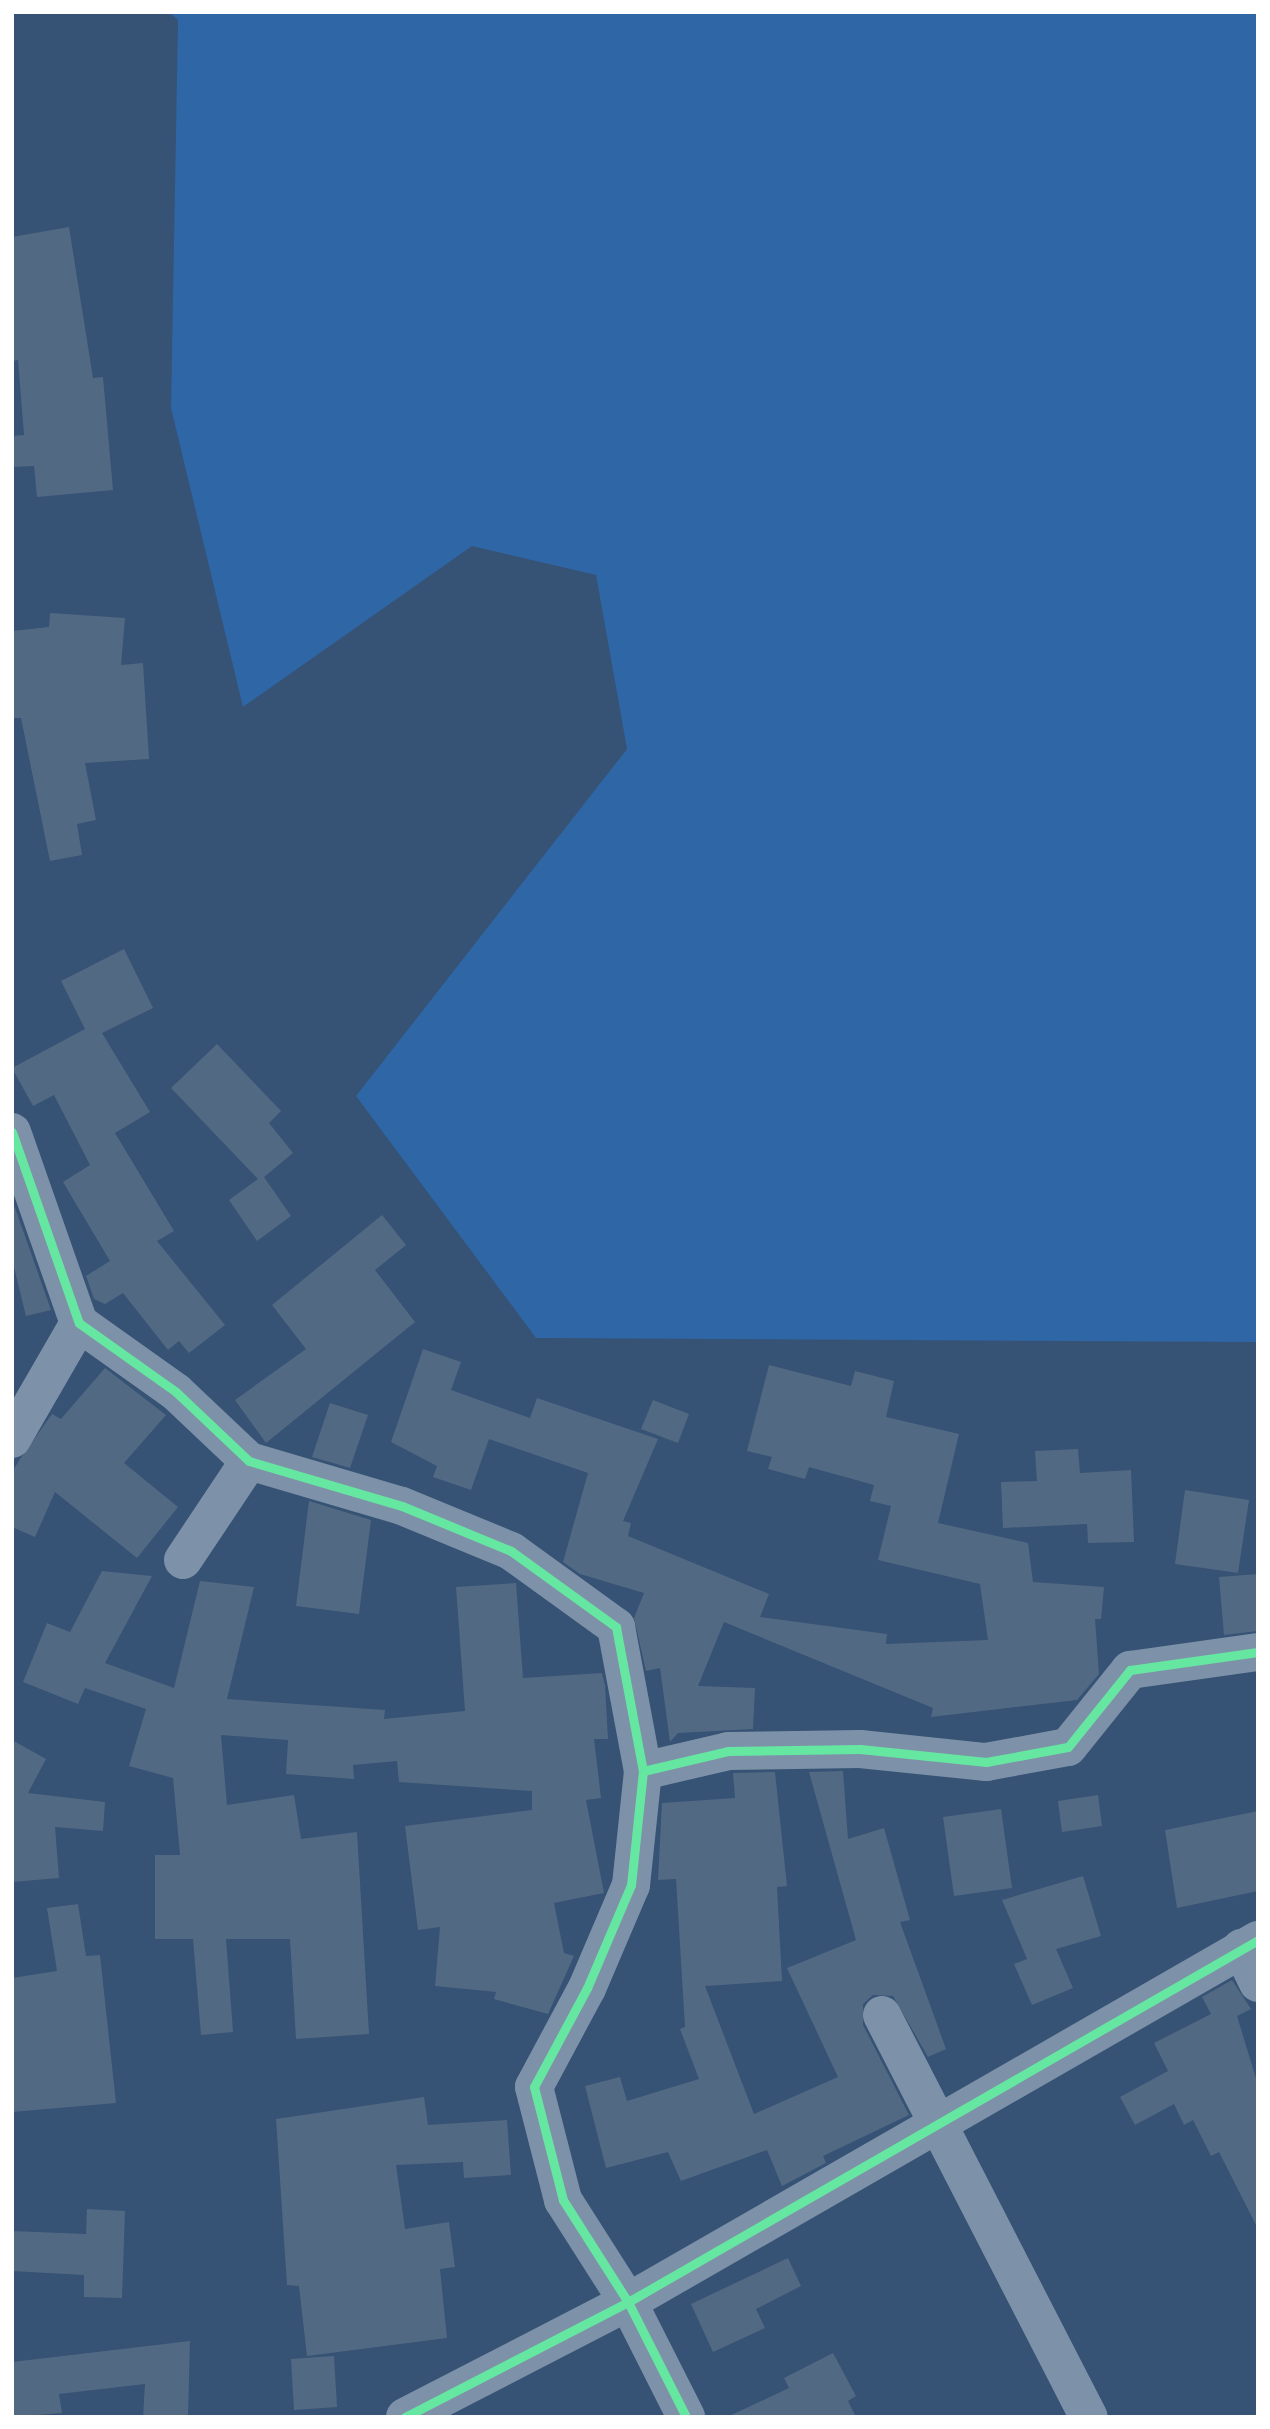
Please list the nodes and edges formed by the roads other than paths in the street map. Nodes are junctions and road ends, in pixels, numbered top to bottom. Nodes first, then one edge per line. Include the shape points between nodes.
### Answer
1 (12, 1132) edge
2 (79, 1323) junction
3 (12, 1439) edge
4 (249, 1461) junction
5 (183, 1560) dead end
6 (1258, 1652) edge
7 (643, 1771) junction
8 (1249, 1944) edge
9 (1258, 1983) edge
10 (882, 2015) dead end
11 (941, 2123) junction
12 (628, 2302) junction
13 (405, 2417) edge
14 (685, 2417) edge
15 (1089, 2417) edge

1 - 2 street
2 - 3 street
2 - 4 street via 176,1392
4 - 5 street
4 - 7 street via 402,1506 511,1551 615,1627
6 - 7 street via 1130,1670 1068,1747 986,1762 860,1749 729,1751
7 - 12 street via 631,1885 587,1988 534,2087 563,2200
8 - 9 street
8 - 11 street
10 - 11 street
11 - 12 street
11 - 15 street
12 - 13 street
12 - 14 street

